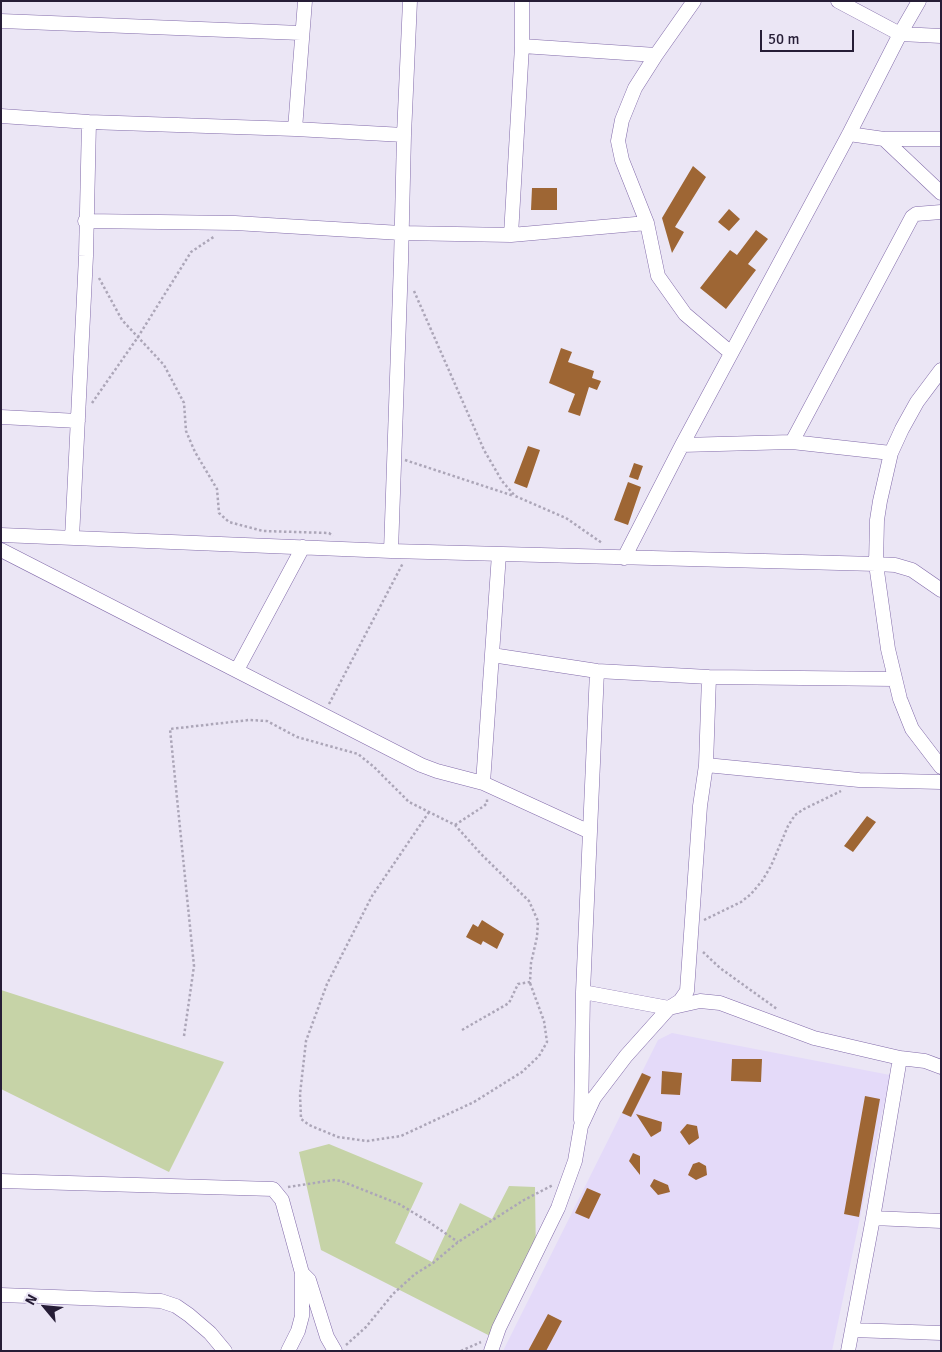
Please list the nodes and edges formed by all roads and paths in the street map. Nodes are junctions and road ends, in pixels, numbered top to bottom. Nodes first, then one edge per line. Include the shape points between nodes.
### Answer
1 (305, 1) edge
2 (410, 1) edge
3 (522, 1) edge
4 (694, 1) edge
5 (838, 1) edge
6 (919, 1) edge
7 (1, 21) edge
8 (301, 33) junction
9 (900, 34) junction
10 (941, 36) edge
11 (522, 46) junction
12 (656, 55) junction
13 (1, 116) edge
14 (89, 122) junction
15 (295, 129) junction
16 (849, 134) junction
17 (404, 135) junction
18 (884, 139) junction
19 (941, 139) edge
20 (941, 193) edge
21 (941, 212) edge
22 (85, 221) junction
23 (646, 222) junction
24 (235, 223) junction
25 (401, 232) junction
26 (511, 234) junction
27 (97, 276) dead end
28 (413, 288) dead end
29 (138, 337) junction
30 (731, 353) junction
31 (941, 370) edge
32 (1, 417) edge
33 (78, 421) junction
34 (792, 442) junction
35 (682, 445) junction
36 (891, 454) junction
37 (395, 456) junction
38 (515, 496) junction
39 (1, 536) edge
40 (72, 538) junction
41 (602, 543) dead end
42 (302, 546) junction
43 (348, 548) junction
44 (1, 550) edge
45 (391, 550) junction
46 (410, 551) junction
47 (500, 554) junction
48 (624, 558) junction
49 (876, 564) junction
50 (941, 590) edge
51 (492, 656) junction
52 (237, 670) junction
53 (597, 671) junction
54 (709, 677) junction
55 (894, 679) junction
56 (323, 714) junction
57 (706, 765) junction
58 (941, 767) edge
59 (859, 780) junction
60 (941, 782) edge
61 (483, 783) junction
62 (429, 812) junction
63 (455, 825) junction
64 (590, 832) junction
65 (690, 926) junction
66 (703, 952) dead end
67 (530, 982) junction
68 (583, 992) junction
69 (669, 1008) junction
70 (778, 1010) dead end
71 (462, 1030) dead end
72 (184, 1036) dead end
73 (900, 1058) junction
74 (941, 1067) edge
75 (581, 1126) junction
76 (1, 1180) edge
77 (557, 1183) dead end
78 (273, 1189) junction
79 (873, 1218) junction
80 (941, 1222) edge
81 (458, 1242) junction
82 (302, 1272) junction
83 (1, 1295) edge
84 (852, 1330) junction
85 (941, 1333) edge
86 (496, 1335) junction
87 (224, 1351) edge
88 (288, 1351) edge
89 (335, 1351) edge
90 (339, 1351) edge
91 (461, 1351) edge
92 (491, 1351) edge
93 (848, 1351) edge

1 - 8 street
2 - 17 street
3 - 11 street
4 - 12 street
5 - 9 street
6 - 9 street
7 - 8 street
8 - 15 street
9 - 10 street
9 - 16 street
11 - 12 street
11 - 26 street
12 - 23 street via 636,88 622,120 618,141
13 - 14 street
14 - 15 street
14 - 22 street
15 - 17 street
16 - 18 street
16 - 30 street
17 - 25 street
18 - 19 street
18 - 20 street
21 - 34 street via 912,216
22 - 24 street
22 - 33 street
23 - 26 street
23 - 30 street via 658,276 685,314
24 - 25 street
24 - 29 path via 191,252
25 - 26 street
25 - 37 street
27 - 29 path via 122,320
28 - 38 path via 484,450
29 - 33 path
29 - 43 path via 164,365 184,403 186,431 216,489 219,513 229,522 263,531 329,533
30 - 35 street
31 - 36 street via 917,402
32 - 33 street
33 - 40 street
34 - 35 street
34 - 36 street
35 - 48 street
36 - 49 street via 877,520
37 - 38 path
37 - 45 street
38 - 41 path via 566,518
39 - 40 street
40 - 42 street
42 - 43 street
42 - 52 street
43 - 45 street
44 - 52 street
45 - 46 street
46 - 47 street
46 - 56 path
47 - 48 street
47 - 51 street
48 - 49 street
49 - 50 street via 912,570
49 - 55 street
51 - 53 street
51 - 61 street
52 - 56 street
53 - 54 street
53 - 64 street
54 - 55 street
54 - 57 street
55 - 58 street via 912,729
56 - 61 street via 421,765
57 - 59 street
57 - 65 street
59 - 60 street
59 - 65 path via 795,815 762,881 752,894
61 - 63 path via 487,803
61 - 64 street
62 - 63 path
62 - 67 path via 372,896 327,984 306,1041 300,1094 301,1119 338,1137 367,1141 401,1136 474,1102 522,1072 548,1042
62 - 72 path via 409,802 358,754 297,736 267,721 170,729 194,966
63 - 67 path via 532,908 538,921
64 - 68 street
65 - 69 street via 687,991
66 - 70 path
67 - 71 path via 518,984 509,1003
68 - 69 street
68 - 75 street
69 - 73 street via 700,1002 720,1003 814,1038
69 - 75 street via 610,1075 594,1098
73 - 74 street
73 - 79 street
75 - 86 street via 575,1161 558,1208
76 - 78 street
77 - 81 path
78 - 81 path via 341,1181 400,1204
78 - 82 street via 282,1200
79 - 80 street
79 - 84 street
81 - 90 path via 393,1294 366,1327
82 - 88 street via 302,1316
82 - 89 street via 309,1280 327,1337
83 - 87 street via 161,1301 189,1315 210,1333
84 - 85 street
84 - 93 street
86 - 91 path
86 - 92 street

